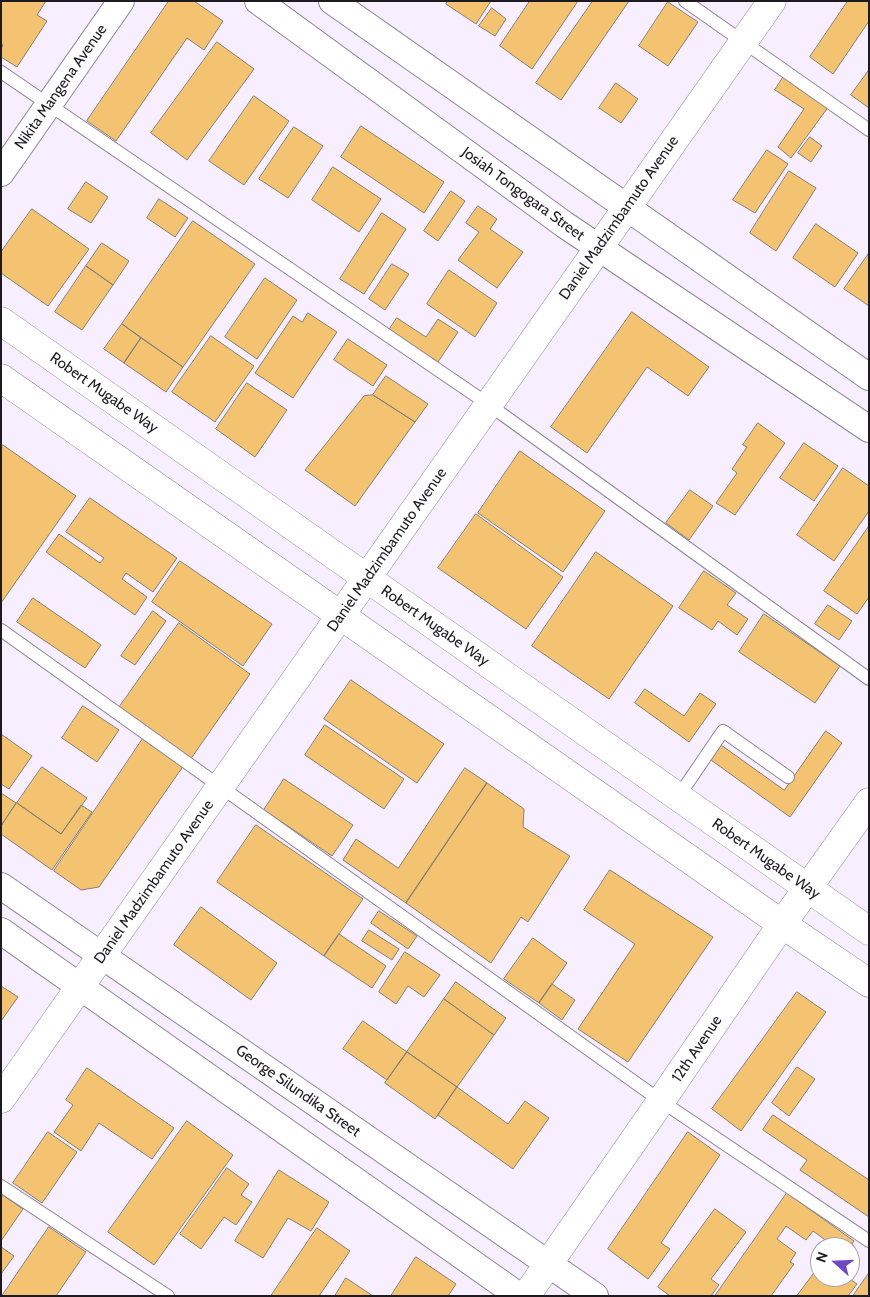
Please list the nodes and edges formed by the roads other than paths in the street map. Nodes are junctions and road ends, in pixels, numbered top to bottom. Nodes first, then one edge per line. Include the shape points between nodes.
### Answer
1 (121, 1) edge
2 (258, 1) edge
3 (332, 1) edge
4 (685, 1) edge
5 (772, 1) edge
6 (744, 42) junction
7 (1, 72) edge
8 (49, 106) junction
9 (869, 130) edge
10 (1, 173) edge
11 (626, 208) junction
12 (598, 248) junction
13 (1, 321) edge
14 (869, 377) edge
15 (1, 378) edge
16 (488, 404) junction
17 (869, 429) edge
18 (368, 578) junction
19 (342, 616) junction
20 (1, 630) edge
21 (869, 679) edge
22 (788, 777) dead end
23 (221, 787) junction
24 (678, 797) junction
25 (869, 802) edge
26 (1, 886) edge
27 (808, 888) junction
28 (782, 924) junction
29 (1, 931) edge
30 (869, 931) edge
31 (102, 956) junction
32 (869, 983) edge
33 (81, 986) junction
34 (1, 1099) edge
35 (662, 1101) junction
36 (1, 1186) edge
37 (869, 1241) edge
38 (548, 1263) junction
39 (168, 1296) edge
40 (519, 1296) edge
41 (526, 1296) edge
42 (595, 1296) edge

1 - 8 street, Nikita Mangena Avenue
2 - 12 street, Josiah Tongogara Street
3 - 11 street
4 - 6 lane
5 - 6 main road, Daniel Madzimbamuto Avenue
6 - 9 lane
6 - 11 main road, Daniel Madzimbamuto Avenue
7 - 8 lane
8 - 10 street, Nikita Mangena Avenue
8 - 16 lane
11 - 12 main road, Daniel Madzimbamuto Avenue
11 - 14 street
12 - 16 main road, Daniel Madzimbamuto Avenue
12 - 17 street, Josiah Tongogara Street
13 - 18 main road, Robert Mugabe Way
15 - 19 main road
16 - 18 main road, Daniel Madzimbamuto Avenue
16 - 21 lane
18 - 19 main road, Daniel Madzimbamuto Avenue
18 - 24 main road, Robert Mugabe Way
19 - 23 main road, Daniel Madzimbamuto Avenue
19 - 28 main road
20 - 23 lane
22 - 24 lane via 723,731
23 - 31 main road, Daniel Madzimbamuto Avenue
23 - 35 lane
24 - 27 main road, Robert Mugabe Way
25 - 27 main road, 12th Avenue
26 - 31 street, George Silundika Street
27 - 28 main road, 12th Avenue
27 - 30 main road, Robert Mugabe Way
28 - 32 main road
28 - 35 main road, 12th Avenue
29 - 33 street
31 - 33 main road, Daniel Madzimbamuto Avenue
31 - 38 street, George Silundika Street
33 - 34 main road, Daniel Madzimbamuto Avenue
33 - 40 street
35 - 37 lane
35 - 38 main road, 12th Avenue
36 - 39 lane
38 - 41 main road, 12th Avenue
38 - 42 street, George Silundika Street

